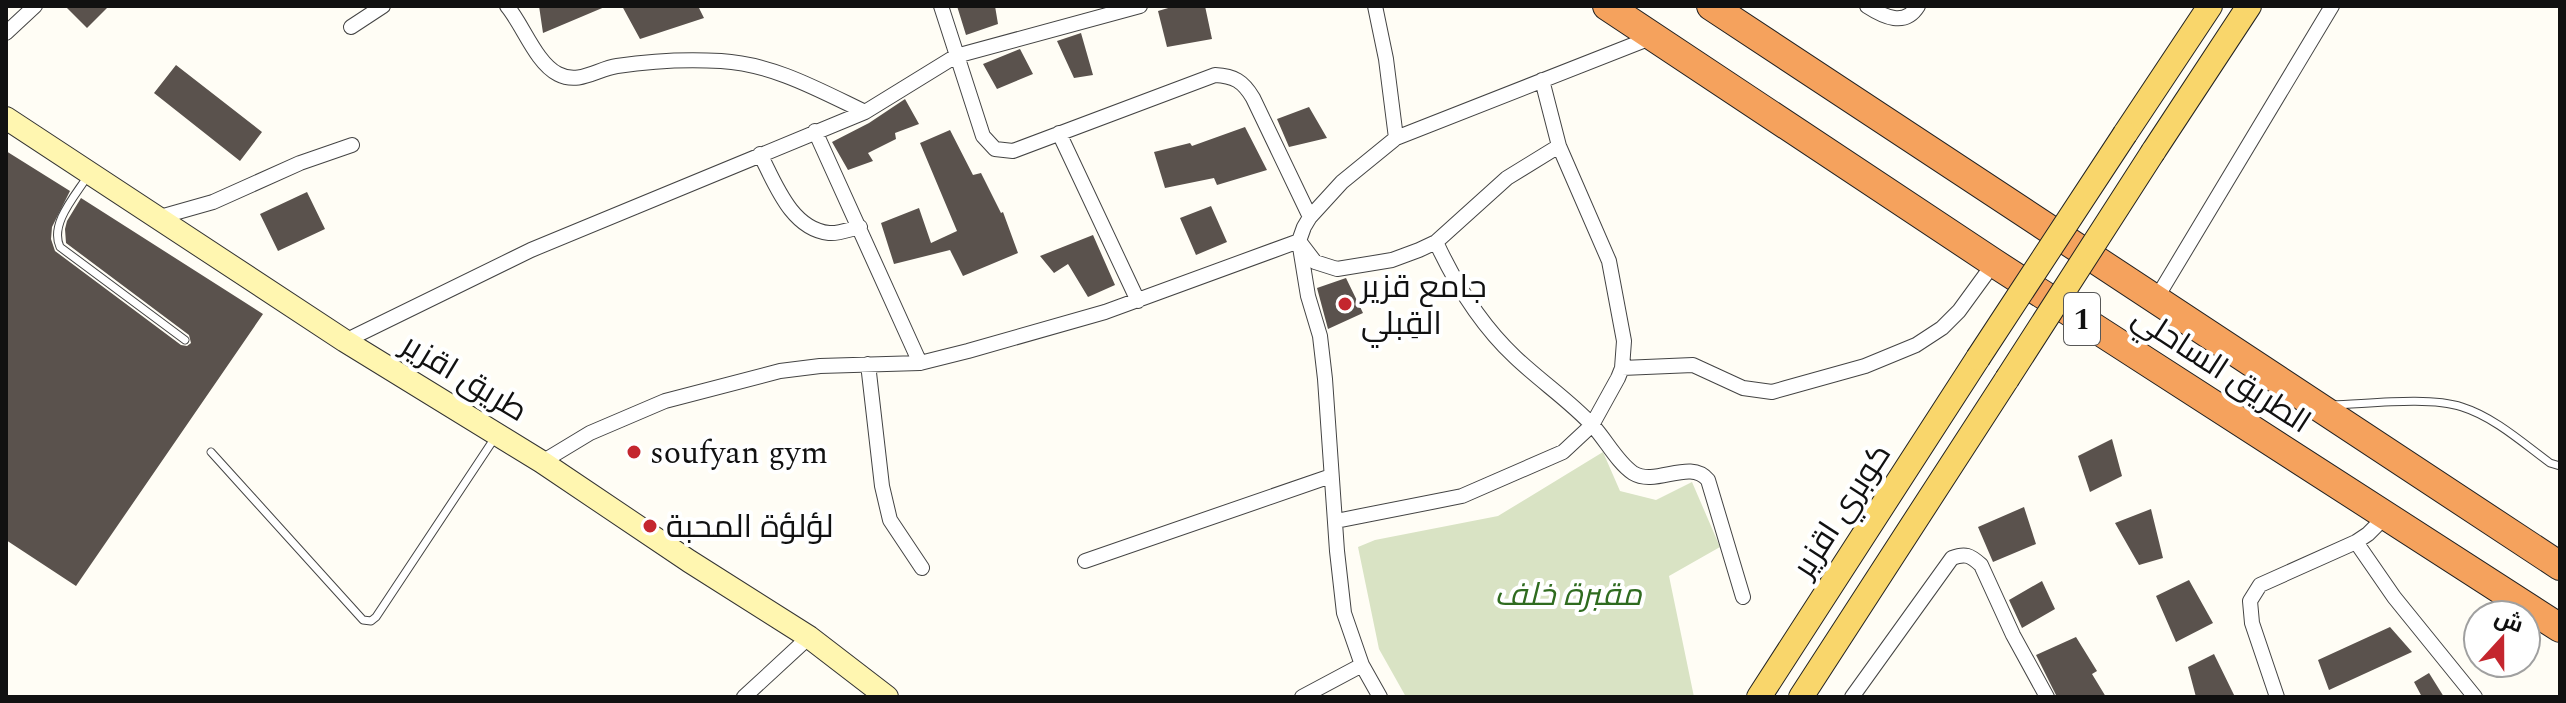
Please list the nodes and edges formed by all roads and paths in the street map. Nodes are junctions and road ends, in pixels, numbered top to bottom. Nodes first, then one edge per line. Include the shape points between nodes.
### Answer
1 (35, 6) edge
2 (383, 6) edge
3 (941, 6) edge
4 (1140, 6) edge
5 (1375, 6) edge
6 (1607, 6) edge
7 (1711, 6) edge
8 (1867, 6) edge
9 (1918, 6) edge
10 (2210, 6) edge
11 (2249, 6) edge
12 (2332, 6) edge
13 (511, 8) edge
14 (351, 27) dead end
15 (6, 33) edge
16 (1654, 37) junction
17 (956, 56) junction
18 (1542, 80) junction
19 (865, 112) junction
20 (6, 118) edge
21 (815, 131) junction
22 (1059, 133) junction
23 (1396, 138) junction
24 (352, 145) dead end
25 (1559, 146) junction
26 (760, 154) junction
27 (90, 172) junction
28 (160, 217) junction
29 (1310, 217) junction
30 (860, 227) junction
31 (1299, 241) junction
32 (1436, 242) junction
33 (1994, 263) junction
34 (2156, 299) junction
35 (1138, 301) junction
36 (185, 340) dead end
37 (345, 341) junction
38 (920, 363) junction
39 (868, 364) junction
40 (1622, 368) junction
41 (2318, 406) junction
42 (1592, 425) junction
43 (497, 434) junction
44 (211, 452) dead end
45 (542, 462) junction
46 (2560, 466) edge
47 (1331, 476) junction
48 (2387, 515) junction
49 (1336, 521) junction
50 (2356, 542) junction
51 (1085, 561) dead end
52 (2560, 566) edge
53 (922, 568) dead end
54 (1743, 597) dead end
55 (2560, 628) edge
56 (809, 637) junction
57 (1362, 665) junction
58 (744, 697) edge
59 (887, 697) edge
60 (1302, 697) edge
61 (1380, 697) edge
62 (1759, 697) edge
63 (1801, 697) edge
64 (1852, 697) edge
65 (2047, 697) edge
66 (2277, 697) edge
67 (2475, 697) edge

1 - 15 street
2 - 14 street
3 - 17 street
4 - 17 street
5 - 23 street
6 - 16 highway, الطريق الساحلي / 1
7 - 34 highway, الطريق الساحلي
8 - 9 street via 1884,17 1901,19
10 - 62 main road, كوبري اقزير, bridge
11 - 63 main road, bridge
12 - 34 street
13 - 19 street via 542,60 558,74 584,77 613,67 722,61 793,78
16 - 18 street
16 - 33 highway, الطريق الساحلي / 1
17 - 19 street
17 - 22 street via 983,136 995,149 1013,151
18 - 23 street
18 - 25 street
19 - 21 street
20 - 27 street, طريق اقزير
21 - 26 street
21 - 30 street
22 - 29 street via 1215,75 1233,76 1253,98
22 - 35 street
23 - 29 street via 1342,182
24 - 28 street via 213,202
25 - 32 street via 1507,178
25 - 40 street via 1609,261 1624,341
26 - 30 street via 787,207 802,222 828,233
26 - 37 street via 531,250
27 - 28 street, طريق اقزير
27 - 36 lane via 57,227 60,247
28 - 37 street, طريق اقزير
29 - 31 street
30 - 38 street
31 - 32 street via 1315,262 1337,269 1392,260
31 - 35 street
31 - 47 street via 1320,336
32 - 42 street via 1488,329
33 - 40 street via 1942,328 1865,366 1772,392 1743,388 1693,365
33 - 48 highway, الطريق الساحلي / 1
34 - 41 highway, الطريق الساحلي
35 - 38 street
37 - 43 street, طريق اقزير
38 - 39 street
39 - 45 street via 780,371 665,401 590,433
39 - 53 street via 890,520
40 - 42 street
41 - 46 lane via 2461,406
41 - 52 highway, الطريق الساحلي
42 - 49 street via 1563,452 1474,491
42 - 54 street via 1636,474 1703,473
43 - 44 lane via 371,621 363,620
43 - 45 street, طريق اقزير
45 - 56 street, طريق اقزير
47 - 49 street
47 - 51 street
48 - 50 street
48 - 55 highway, الطريق الساحلي / 1
49 - 57 street via 1344,613
50 - 66 street via 2260,585 2250,601 2252,623
50 - 67 street
56 - 58 street
56 - 59 street, طريق اقزير
57 - 60 street
57 - 61 street
64 - 65 street via 1952,558 1963,554 1981,565

